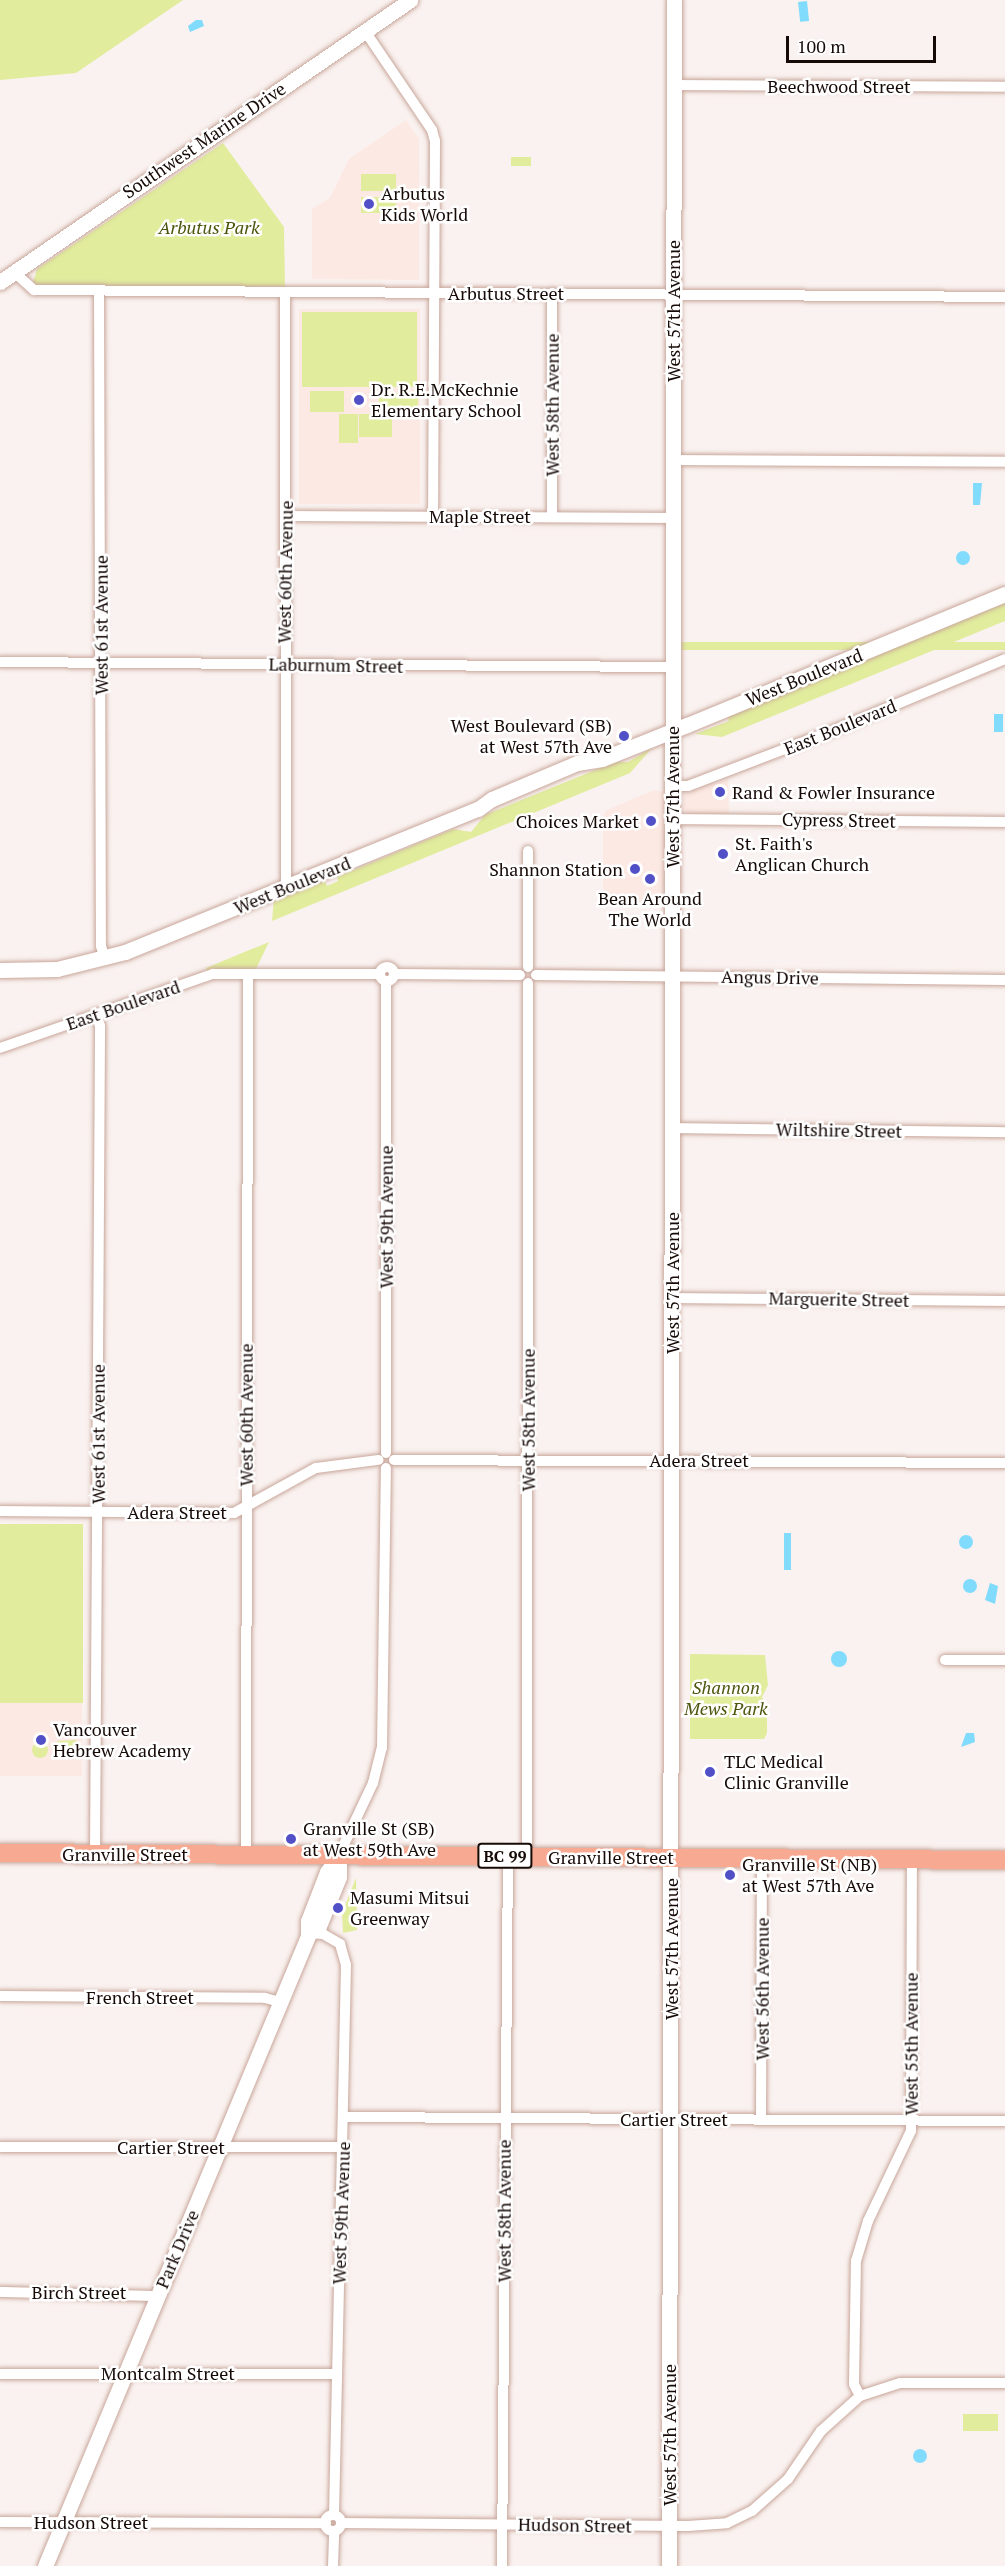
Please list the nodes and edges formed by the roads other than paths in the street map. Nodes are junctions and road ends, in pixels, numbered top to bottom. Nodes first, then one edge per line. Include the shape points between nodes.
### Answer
1 (410, 0) edge
2 (674, 0) edge
3 (365, 31) junction
4 (674, 85) junction
5 (1005, 87) edge
6 (14, 272) junction
7 (0, 282) edge
8 (99, 291) junction
9 (285, 293) junction
10 (435, 293) junction
11 (552, 293) junction
12 (673, 295) junction
13 (1005, 297) edge
14 (673, 460) junction
15 (1005, 462) edge
16 (286, 516) junction
17 (433, 516) junction
18 (552, 516) junction
19 (674, 518) junction
20 (1005, 594) edge
21 (1004, 660) edge
22 (0, 662) edge
23 (102, 663) junction
24 (285, 665) junction
25 (673, 667) junction
26 (672, 731) junction
27 (673, 786) junction
28 (673, 819) junction
29 (1005, 822) edge
30 (528, 851) dead end
31 (286, 887) junction
32 (105, 959) junction
33 (0, 970) edge
34 (248, 974) junction
35 (528, 975) junction
36 (672, 976) junction
37 (387, 977) junction
38 (1005, 980) edge
39 (96, 1014) junction
40 (0, 1048) edge
41 (672, 1128) junction
42 (1005, 1132) edge
43 (672, 1298) junction
44 (1005, 1301) edge
45 (386, 1460) junction
46 (528, 1460) junction
47 (672, 1460) junction
48 (1005, 1463) edge
49 (246, 1506) junction
50 (0, 1511) edge
51 (97, 1512) junction
52 (945, 1660) dead end
53 (1005, 1660) edge
54 (0, 1853) edge
55 (95, 1854) junction
56 (246, 1855) junction
57 (339, 1855) junction
58 (508, 1856) junction
59 (527, 1856) junction
60 (671, 1857) junction
61 (762, 1858) junction
62 (912, 1860) junction
63 (1005, 1860) edge
64 (309, 1933) junction
65 (0, 1996) edge
66 (280, 2002) junction
67 (343, 2117) junction
68 (506, 2117) junction
69 (670, 2119) junction
70 (761, 2120) junction
71 (911, 2121) junction
72 (1005, 2121) edge
73 (0, 2147) edge
74 (220, 2147) junction
75 (342, 2147) junction
76 (0, 2292) edge
77 (157, 2296) junction
78 (126, 2372) junction
79 (0, 2374) edge
80 (336, 2374) junction
81 (1005, 2384) edge
82 (860, 2396) junction
83 (0, 2522) edge
84 (64, 2522) junction
85 (334, 2523) junction
86 (502, 2524) junction
87 (669, 2526) junction
88 (45, 2566) edge
89 (333, 2566) edge
90 (502, 2566) edge
91 (669, 2566) edge

1 - 3 street, Southwest Marine Drive
2 - 4 street, West 57th Avenue
3 - 6 street, Southwest Marine Drive
3 - 10 street via 434,136
4 - 5 street, Beechwood Street
4 - 12 street, West 57th Avenue
6 - 7 street, Southwest Marine Drive
6 - 8 street, Arbutus Street via 34,290
8 - 9 street, Arbutus Street
8 - 23 street, West 61st Avenue
9 - 10 street, Arbutus Street
9 - 16 street, West 60th Avenue
10 - 11 street, Arbutus Street
10 - 17 street
11 - 12 street, Arbutus Street
11 - 18 street, West 58th Avenue
12 - 13 street, Arbutus Street
12 - 14 street, West 57th Avenue
14 - 15 street
14 - 19 street, West 57th Avenue
16 - 17 street, Maple Street
16 - 24 street, West 60th Avenue
17 - 18 street, Maple Street
18 - 19 street, Maple Street
19 - 25 street, West 57th Avenue
20 - 26 street, West Boulevard
21 - 27 street, East Boulevard via 826,734 688,786
22 - 23 street, Laburnum Street
23 - 24 street, Laburnum Street
23 - 32 street, West 61st Avenue via 101,946
24 - 25 street, Laburnum Street
24 - 31 street, West 60th Avenue
25 - 26 street, West 57th Avenue
26 - 27 street, West 57th Avenue
26 - 31 street, West Boulevard via 602,759 577,764
27 - 28 street, West 57th Avenue
28 - 29 street, Cypress Street
28 - 36 street, West 57th Avenue
30 - 35 street, West 58th Avenue
31 - 32 street, West Boulevard
32 - 33 street via 57,969
34 - 37 street, Angus Drive
34 - 39 street, East Boulevard via 213,974
34 - 49 street, West 60th Avenue
35 - 36 street, Angus Drive
35 - 37 street, Angus Drive
35 - 46 street, West 58th Avenue
36 - 38 street, Angus Drive
36 - 41 street, West 57th Avenue
37 - 45 street, West 59th Avenue
39 - 40 street, East Boulevard
39 - 51 street, West 61st Avenue via 100,1026
41 - 42 street, Wiltshire Street
41 - 43 street, West 57th Avenue
43 - 44 street, Marguerite Street
43 - 47 street, West 57th Avenue
45 - 46 street, Adera Street
45 - 49 street, Adera Street via 316,1468
45 - 57 street, West 59th Avenue via 385,1723 373,1783
46 - 47 street, Adera Street
46 - 59 street, West 58th Avenue
47 - 48 street, Adera Street
47 - 60 street, West 57th Avenue
49 - 51 street, Adera Street via 234,1514
49 - 56 street, West 60th Avenue
50 - 51 street, Adera Street
51 - 55 street, West 61st Avenue
52 - 53 street
54 - 55 highway, Granville Street / BC 99
55 - 56 highway, Granville Street / BC 99
56 - 57 highway, Granville Street / BC 99
57 - 58 highway, Granville Street / BC 99
57 - 64 street, Park Drive via 339,1876 319,1926
58 - 59 highway, Granville Street / BC 99
58 - 68 street, West 58th Avenue
59 - 60 highway, Granville Street / BC 99
60 - 61 highway, Granville Street / BC 99
60 - 69 street, West 57th Avenue
61 - 62 highway, Granville Street / BC 99
61 - 70 street, West 56th Avenue
62 - 63 highway, Granville Street / BC 99
62 - 71 street, West 55th Avenue
64 - 66 street, Park Drive
64 - 67 street, West 59th Avenue via 332,1938 345,1957
65 - 66 street, French Street via 265,1998
66 - 74 street, Park Drive
67 - 68 street, Cartier Street
67 - 75 street, West 59th Avenue
68 - 69 street, Cartier Street
68 - 86 street, West 58th Avenue
69 - 70 street, Cartier Street
69 - 87 street, West 57th Avenue
70 - 71 street, Cartier Street
71 - 72 street, Cartier Street
71 - 82 street, West 55th Avenue via 910,2133 868,2221 856,2261 854,2384
73 - 74 street, Cartier Street
74 - 75 street, Cartier Street
74 - 77 street, Park Drive
75 - 80 street, West 59th Avenue
76 - 77 street, Birch Street
77 - 78 street, Park Drive
78 - 79 street, Montcalm Street
78 - 80 street, Montcalm Street
78 - 84 street, Park Drive
80 - 85 street, West 59th Avenue
81 - 82 street, Hudson Street via 900,2383
82 - 87 street, Hudson Street via 820,2431 788,2479 752,2511 727,2523
83 - 84 street, Hudson Street
84 - 85 street, Hudson Street
84 - 88 street, Park Drive
85 - 86 street, Hudson Street
85 - 89 street, West 59th Avenue
86 - 87 street, Hudson Street
86 - 90 street, West 58th Avenue
87 - 91 street, West 57th Avenue

